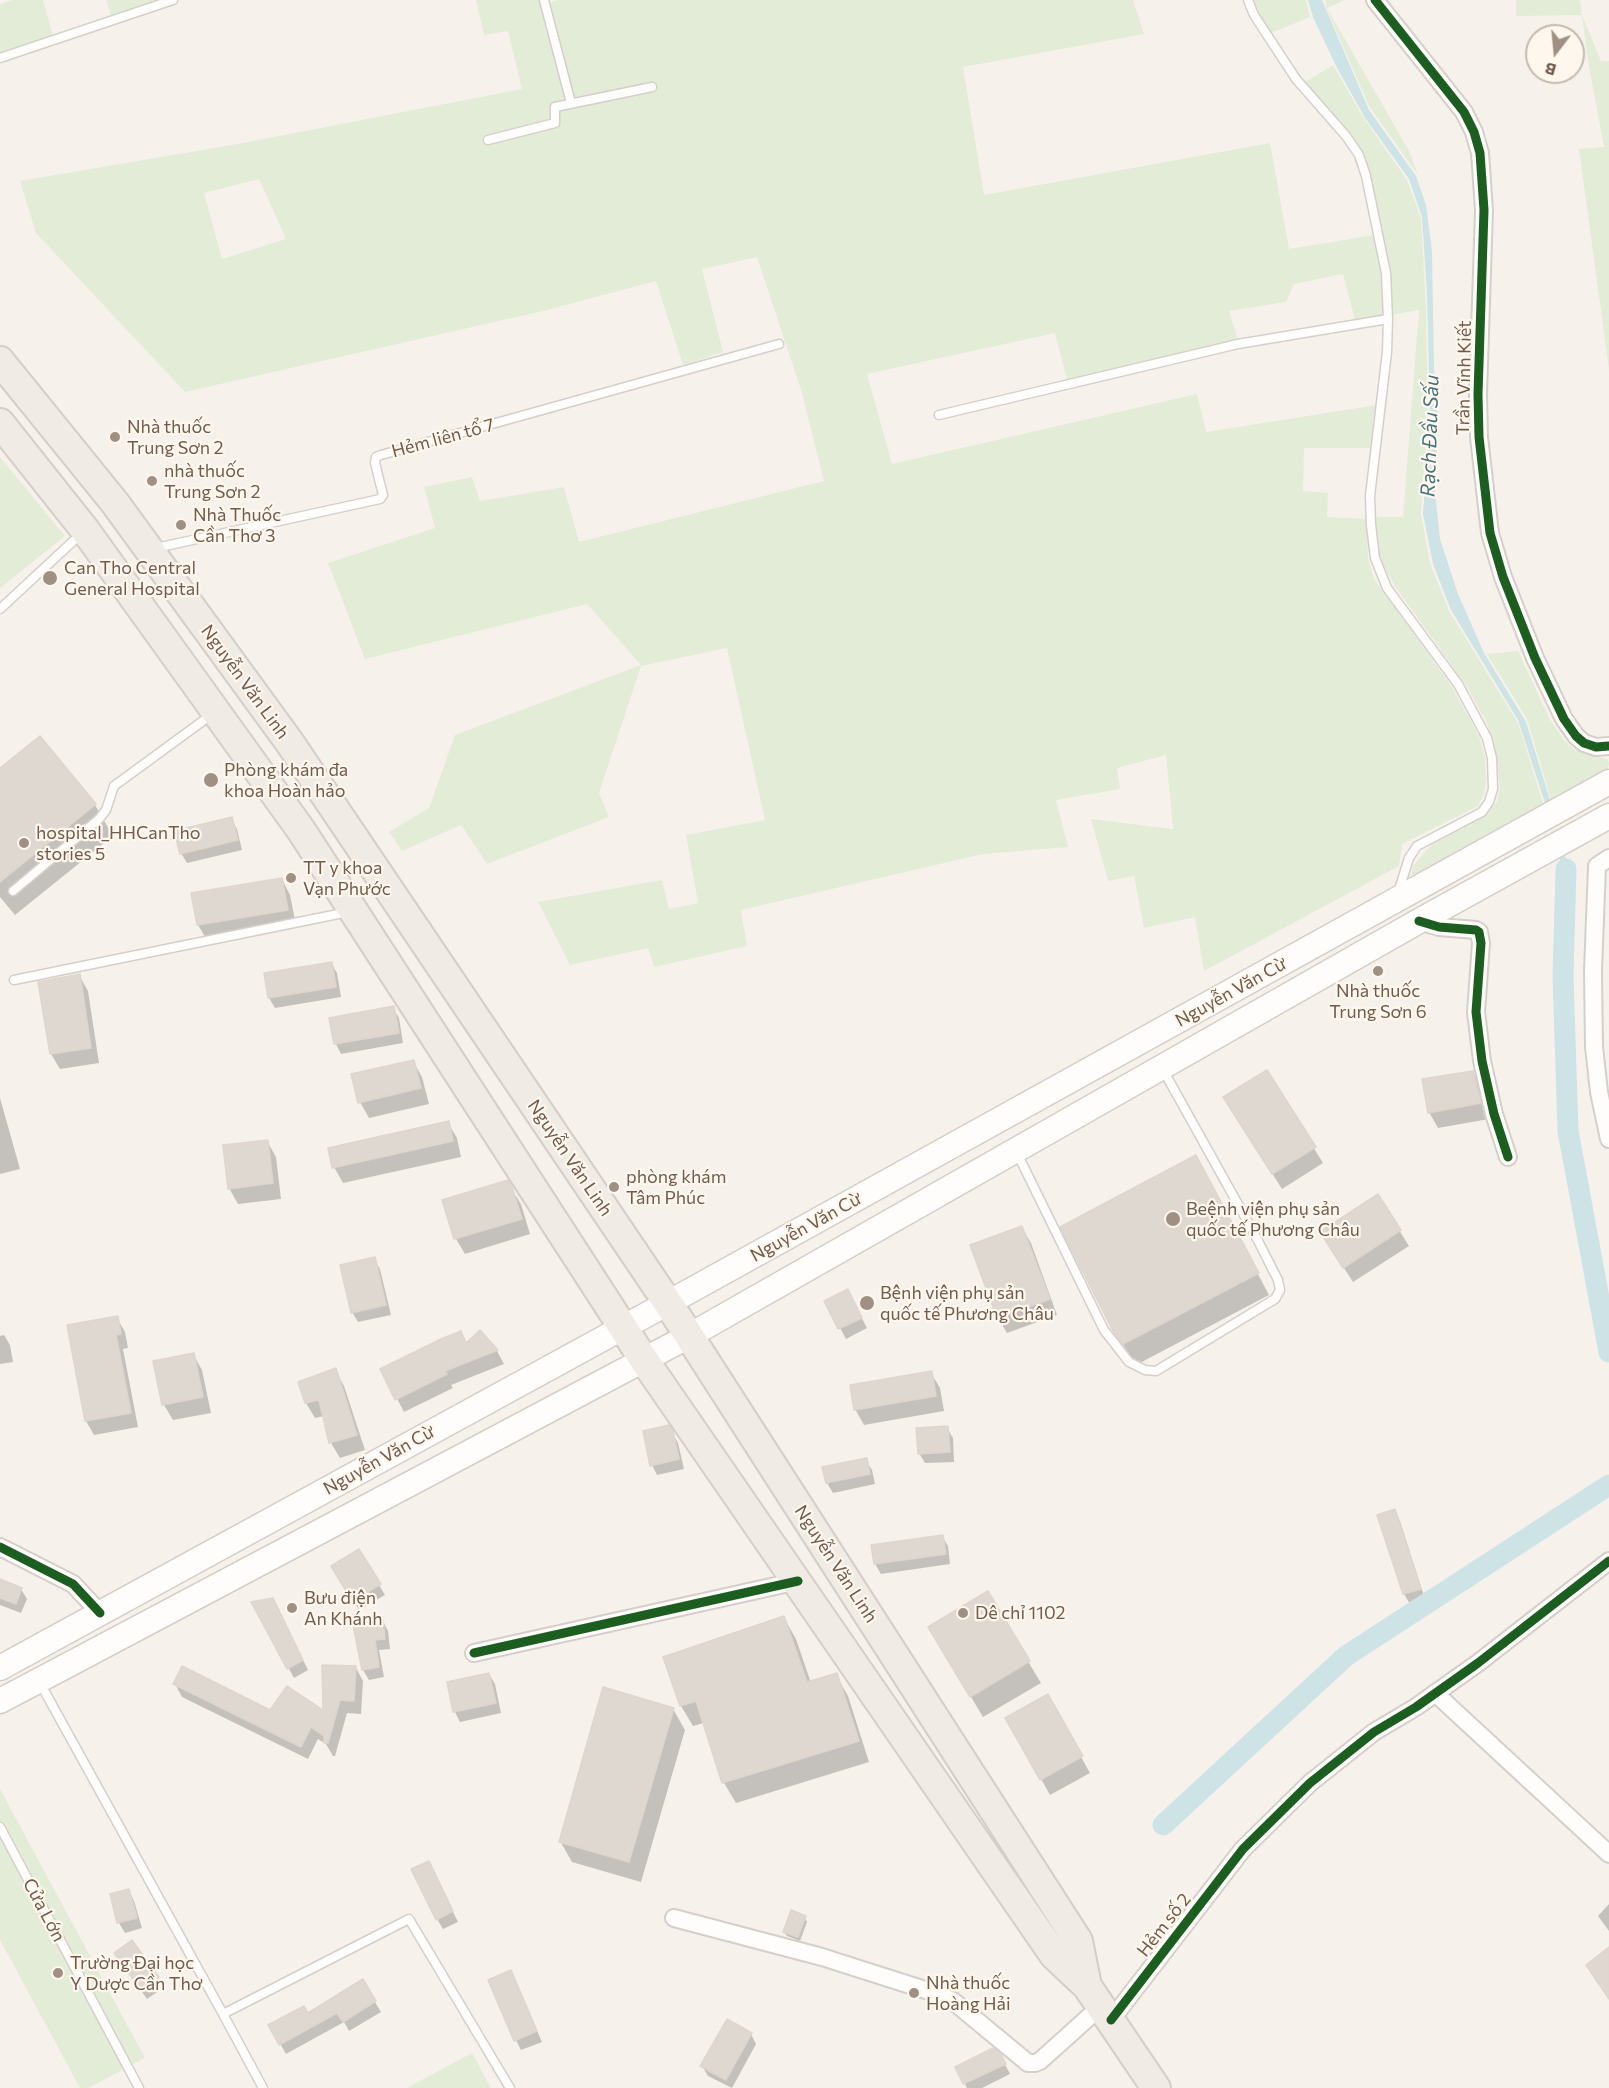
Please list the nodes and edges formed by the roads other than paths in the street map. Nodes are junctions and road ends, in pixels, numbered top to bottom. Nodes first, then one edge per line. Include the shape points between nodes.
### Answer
1 (173, 0) edge
2 (544, 0) edge
3 (1248, 0) edge
4 (1375, 0) edge
5 (0, 58) edge
6 (652, 87) dead end
7 (571, 103) junction
8 (488, 140) dead end
9 (1388, 319) junction
10 (779, 344) dead end
11 (0, 361) edge
12 (939, 415) dead end
13 (0, 423) edge
14 (115, 503) junction
15 (85, 530) junction
16 (149, 550) junction
17 (0, 609) edge
18 (216, 711) junction
19 (1609, 747) edge
20 (1609, 782) edge
21 (1609, 816) edge
22 (1609, 858) edge
23 (13, 891) dead end
24 (1395, 902) junction
25 (354, 910) junction
26 (1419, 921) junction
27 (1258, 978) junction
28 (15, 980) dead end
29 (1274, 1004) junction
30 (1162, 1068) junction
31 (1609, 1139) edge
32 (1016, 1150) junction
33 (1508, 1157) dead end
34 (668, 1303) junction
35 (622, 1327) junction
36 (689, 1336) junction
37 (644, 1360) junction
38 (0, 1547) edge
39 (1609, 1562) edge
40 (798, 1581) junction
41 (100, 1613) junction
42 (474, 1653) dead end
43 (0, 1668) edge
44 (38, 1680) junction
45 (1435, 1693) junction
46 (0, 1701) edge
47 (0, 1827) edge
48 (1609, 1854) edge
49 (675, 1918) dead end
50 (1099, 2005) junction
51 (223, 2014) junction
52 (139, 2088) edge
53 (263, 2088) edge
54 (510, 2088) edge
55 (1156, 2088) edge

1 - 5 lane
2 - 7 lane
3 - 9 lane via 1296,80 1359,155 1386,273
4 - 19 street, Trần Vĩnh Kiết via 1464,112 1473,132 1479,153 1484,210 1479,436 1490,533 1535,658 1564,719 1584,743
6 - 7 lane
7 - 8 lane via 555,107 555,123
9 - 12 lane via 1238,344
9 - 24 lane via 1370,496 1375,558 1387,588 1458,684 1487,738 1493,789 1482,812 1417,846 1409,858
10 - 16 lane, Hẻm liên tổ 7 via 381,455 375,463 383,495 380,500
11 - 14 highway, Nguyễn Văn Linh
13 - 15 highway, Nguyễn Văn Linh
14 - 15 highway
14 - 16 highway, Nguyễn Văn Linh
15 - 17 lane
15 - 18 highway, Nguyễn Văn Linh
16 - 34 highway, Nguyễn Văn Linh via 318,783
18 - 23 lane via 114,786 99,819
18 - 25 highway, Nguyễn Văn Linh
20 - 24 main road, Nguyễn Văn Cừ
21 - 26 main road, Nguyễn Văn Cừ
22 - 31 street via 1597,866 1593,972 1594,1047
24 - 27 main road, Nguyễn Văn Cừ
25 - 28 lane
25 - 35 highway, Nguyễn Văn Linh
26 - 29 main road, Nguyễn Văn Cừ
26 - 33 street via 1479,932 1476,1012 1482,1061
27 - 29 main road
27 - 34 main road, Nguyễn Văn Cừ
29 - 30 main road, Nguyễn Văn Cừ
30 - 32 main road, Nguyễn Văn Cừ
30 - 32 lane via 1254,1233 1280,1290 1275,1299 1156,1371 1129,1362 1104,1330
32 - 36 main road, Nguyễn Văn Cừ
34 - 35 main road, Nguyễn Văn Cừ
34 - 36 highway, Nguyễn Văn Linh
35 - 37 highway, Nguyễn Văn Linh
35 - 41 main road, Nguyễn Văn Cừ
36 - 37 main road, Nguyễn Văn Cừ
36 - 50 highway, Nguyễn Văn Linh via 1078,1941
37 - 40 highway, Nguyễn Văn Linh
37 - 44 main road, Nguyễn Văn Cừ
38 - 41 street via 73,1584
39 - 45 street, Hẻm số 2
40 - 42 street
40 - 50 highway, Nguyễn Văn Linh via 1054,1955
41 - 43 main road, Nguyễn Văn Cừ
44 - 46 main road, Nguyễn Văn Cừ
44 - 51 lane
45 - 48 street
45 - 50 street, Hẻm số 2 via 1374,1732 1310,1783 1243,1849
47 - 52 lane, Cửa Lớn
49 - 50 street, Hẻm số 2 via 822,1957 939,1994 961,2007 1028,2063 1040,2061
50 - 55 highway, Nguyễn Văn Linh
51 - 53 lane
51 - 54 lane via 410,1919

